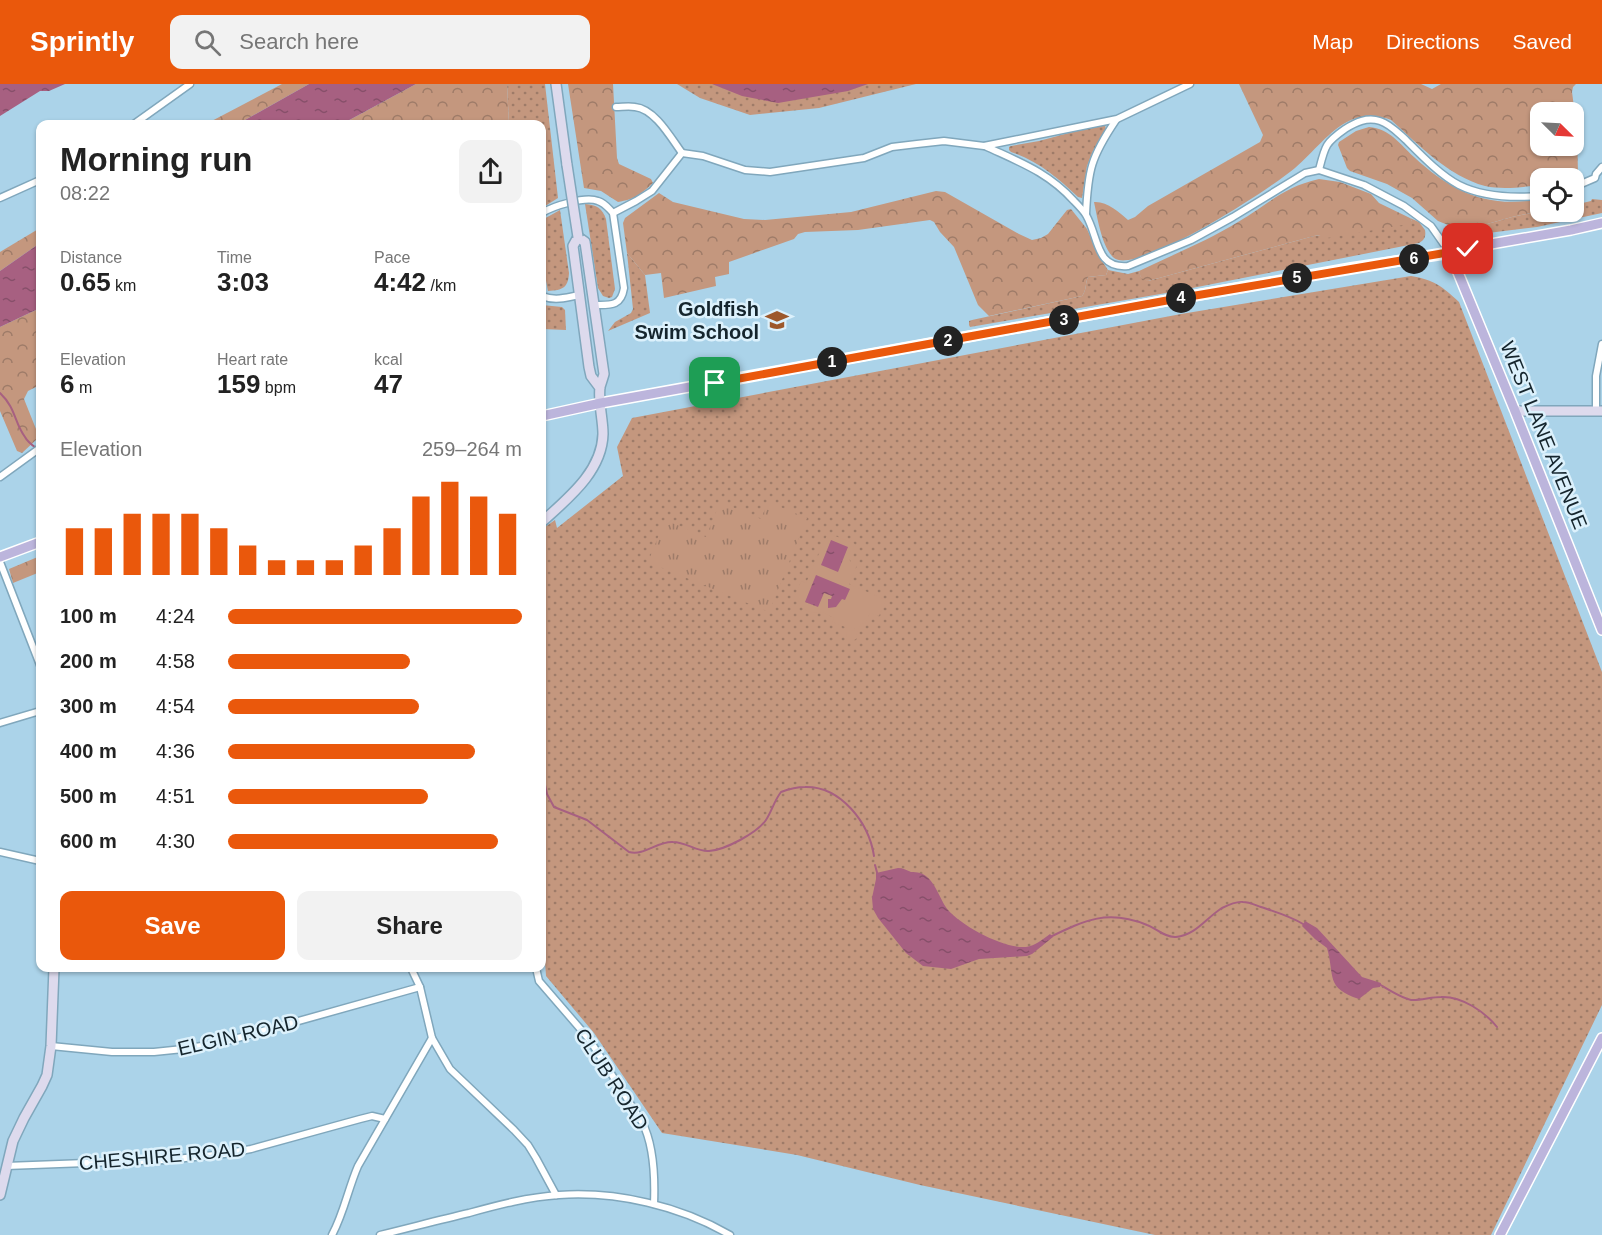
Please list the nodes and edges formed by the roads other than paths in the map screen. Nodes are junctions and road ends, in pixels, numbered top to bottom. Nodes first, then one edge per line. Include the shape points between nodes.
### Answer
1 (190, 84) edge
2 (556, 84) edge
3 (1190, 84) edge
4 (616, 107) dead end
5 (1116, 119) junction
6 (140, 120) edge
7 (984, 146) junction
8 (682, 153) junction
9 (1602, 167) edge
10 (1319, 170) junction
11 (36, 182) edge
12 (1584, 183) edge
13 (1530, 196) edge
14 (0, 198) edge
15 (546, 211) edge
16 (613, 213) junction
17 (1086, 214) junction
18 (1602, 223) edge
19 (579, 237) junction
20 (1450, 253) junction
21 (579, 295) junction
22 (546, 297) edge
23 (594, 305) junction
24 (1602, 344) edge
25 (600, 388) junction
26 (601, 403) junction
27 (1515, 411) junction
28 (1599, 411) edge
29 (546, 415) edge
30 (36, 450) edge
31 (0, 477) edge
32 (546, 518) edge
33 (36, 544) edge
34 (0, 558) edge
35 (0, 562) edge
36 (1602, 630) edge
37 (36, 654) edge
38 (36, 712) edge
39 (0, 723) edge
40 (0, 852) edge
41 (36, 860) edge
42 (54, 972) edge
43 (413, 972) edge
44 (537, 972) edge
45 (420, 987) junction
46 (432, 1038) junction
47 (1602, 1038) edge
48 (51, 1046) junction
49 (385, 1119) junction
50 (6, 1166) junction
51 (0, 1195) edge
52 (556, 1196) junction
53 (654, 1204) junction
54 (332, 1235) edge
55 (380, 1235) edge
56 (730, 1235) edge
57 (1500, 1235) edge

1 - 6 street
2 - 19 main road, bridge
3 - 5 street
4 - 8 street via 634,106 651,114
5 - 7 street
5 - 17 street via 1094,156 1087,184
7 - 8 street via 944,141 891,147 864,158 770,172 745,170
7 - 17 street via 1050,178
8 - 16 street via 652,191
9 - 12 street via 1595,178
10 - 13 street via 1330,139 1362,120 1381,121 1458,185 1503,196
10 - 17 street via 1305,173 1191,240 1128,266 1118,267 1102,256
10 - 20 street via 1364,185 1404,206 1431,226
11 - 14 street
15 - 16 street via 595,199
16 - 23 street via 624,288 618,301 611,305
18 - 20 main road
19 - 21 main road via 573,246
19 - 23 main road via 585,242
20 - 26 main road
20 - 27 main road, WEST LANE AVENUE
21 - 22 street
21 - 25 main road via 591,376
23 - 25 main road via 604,374
24 - 28 street via 1596,376
25 - 26 main road
26 - 29 main road
26 - 32 main road via 603,435 598,456 579,486
27 - 28 main road
27 - 36 main road, WEST LANE AVENUE
30 - 31 street
33 - 34 main road
35 - 37 street
38 - 39 street
40 - 41 street
42 - 48 main road
43 - 45 street
44 - 53 street, CLUB ROAD via 539,981 589,1039 648,1132
45 - 46 street
45 - 48 street, ELGIN ROAD via 183,1049 112,1052
46 - 49 street
46 - 52 street via 450,1070 528,1145
47 - 57 main road
48 - 50 main road via 45,1080 18,1129
49 - 50 street, CHESHIRE ROAD via 372,1116 224,1154
49 - 54 street via 358,1166
50 - 51 main road
52 - 53 street
52 - 55 street via 514,1202
53 - 56 street

